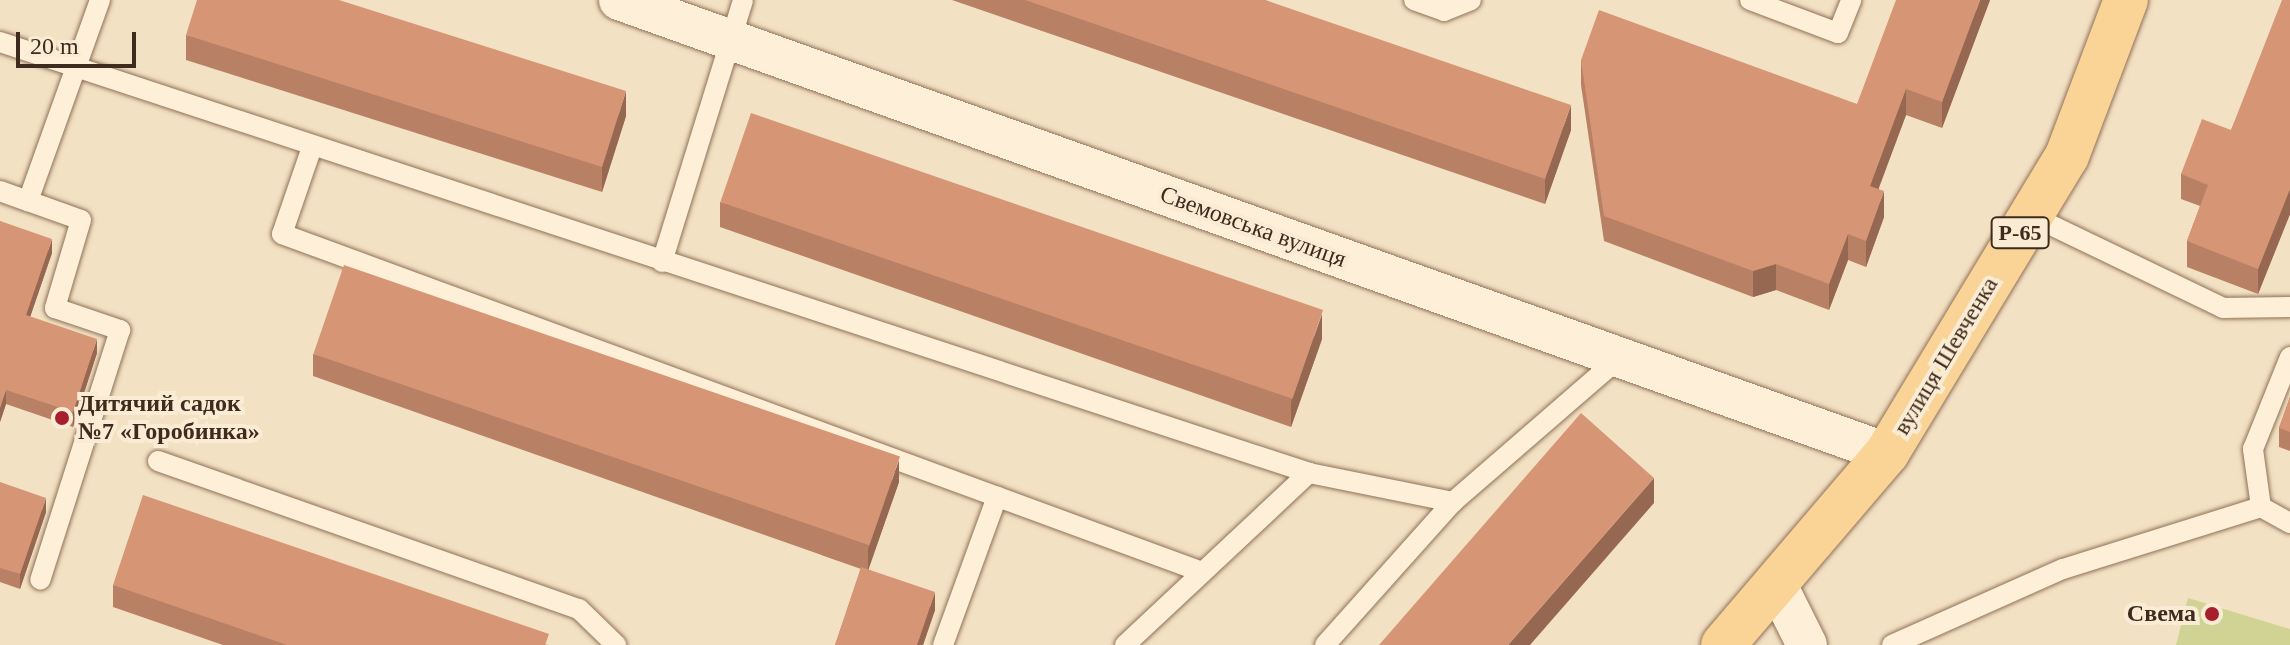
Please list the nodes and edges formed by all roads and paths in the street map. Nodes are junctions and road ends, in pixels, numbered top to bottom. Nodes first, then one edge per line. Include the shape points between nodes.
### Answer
1 (100, 0) edge
2 (619, 0) edge
3 (743, 0) edge
4 (1414, 0) edge
5 (1471, 0) edge
6 (1750, 0) edge
7 (1851, 0) edge
8 (2126, 0) edge
9 (733, 41) junction
10 (0, 42) edge
11 (75, 69) junction
12 (312, 147) junction
13 (0, 191) edge
14 (28, 201) junction
15 (2030, 215) junction
16 (662, 262) junction
17 (2290, 307) edge
18 (2290, 357) edge
19 (1619, 358) junction
20 (1887, 453) junction
21 (158, 461) dead end
22 (1309, 473) junction
23 (997, 497) junction
24 (1453, 502) junction
25 (2261, 507) junction
26 (2290, 523) edge
27 (1202, 572) junction
28 (40, 580) dead end
29 (1776, 583) junction
30 (616, 645) edge
31 (943, 645) edge
32 (1125, 645) edge
33 (1325, 645) edge
34 (1723, 645) edge
35 (1807, 645) edge
36 (1892, 645) edge

1 - 11 lane
2 - 9 street, Свемовська вулиця
3 - 9 lane
4 - 5 lane via 1444,11
6 - 7 lane via 1838,33
8 - 15 main road, вулиця Шевченка / Р-65 via 2067,156
9 - 16 lane
9 - 19 street, Свемовська вулиця
10 - 11 lane
11 - 12 lane
11 - 14 lane
12 - 16 lane
12 - 23 lane via 282,234
13 - 14 lane
14 - 28 lane via 81,220 55,308 120,330
15 - 17 lane via 2223,308
15 - 20 main road, вулиця Шевченка / Р-65
16 - 22 lane
18 - 25 lane via 2253,449
19 - 20 street, Свемовська вулиця
19 - 24 lane
20 - 29 main road, Р-65
21 - 30 lane via 579,609
22 - 24 lane
22 - 27 lane
23 - 27 lane
23 - 31 lane
24 - 33 lane
25 - 26 lane
25 - 36 lane via 2063,569
27 - 32 lane
29 - 34 main road, Р-65
29 - 35 street

